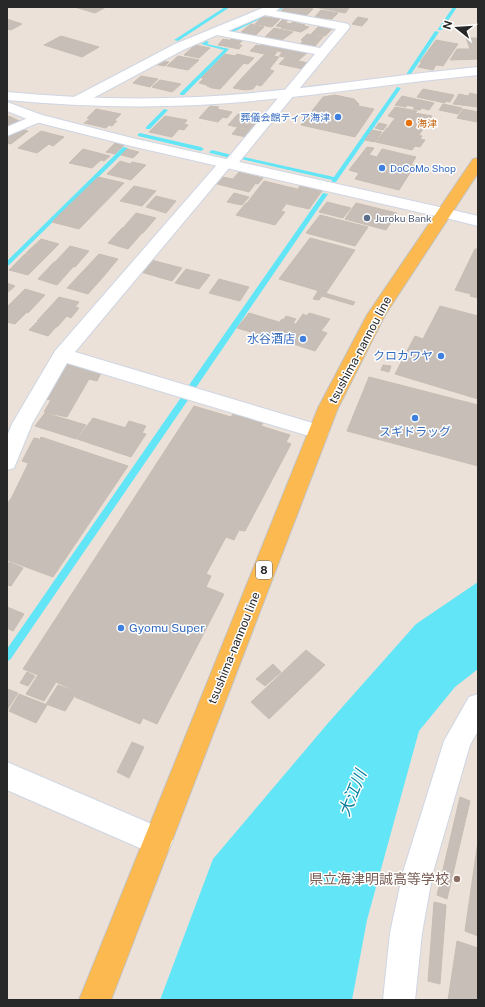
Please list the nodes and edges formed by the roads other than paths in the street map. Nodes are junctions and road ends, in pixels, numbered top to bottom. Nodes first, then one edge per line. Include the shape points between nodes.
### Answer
1 (270, 9) edge
2 (217, 31) junction
3 (323, 52) junction
4 (477, 72) edge
5 (290, 92) junction
6 (7, 96) edge
7 (77, 101) junction
8 (7, 106) edge
9 (37, 118) junction
10 (7, 132) edge
11 (478, 162) edge
12 (228, 164) junction
13 (444, 213) junction
14 (478, 221) edge
15 (62, 355) junction
16 (15, 421) edge
17 (319, 432) junction
18 (7, 462) edge
19 (478, 706) edge
20 (7, 776) edge
21 (158, 841) junction
22 (95, 1000) edge
23 (399, 1000) edge

1 - 2 street
1 - 3 street via 344,27
2 - 3 street
2 - 7 street via 179,47
3 - 5 street
4 - 5 street
5 - 7 street via 199,101
5 - 12 street
6 - 7 street
8 - 9 street
9 - 10 street
9 - 12 street
11 - 13 main road, tsushima-nannou line / 8
12 - 13 street
12 - 15 street
13 - 14 street
13 - 17 main road, tsushima-nannou line / 8 via 376,315 328,408
15 - 16 street
15 - 17 street
16 - 18 street
17 - 21 main road, tsushima-nannou line / 8
19 - 23 street via 458,741 418,872 406,933
20 - 21 street
21 - 22 main road, tsushima-nannou line / 8

